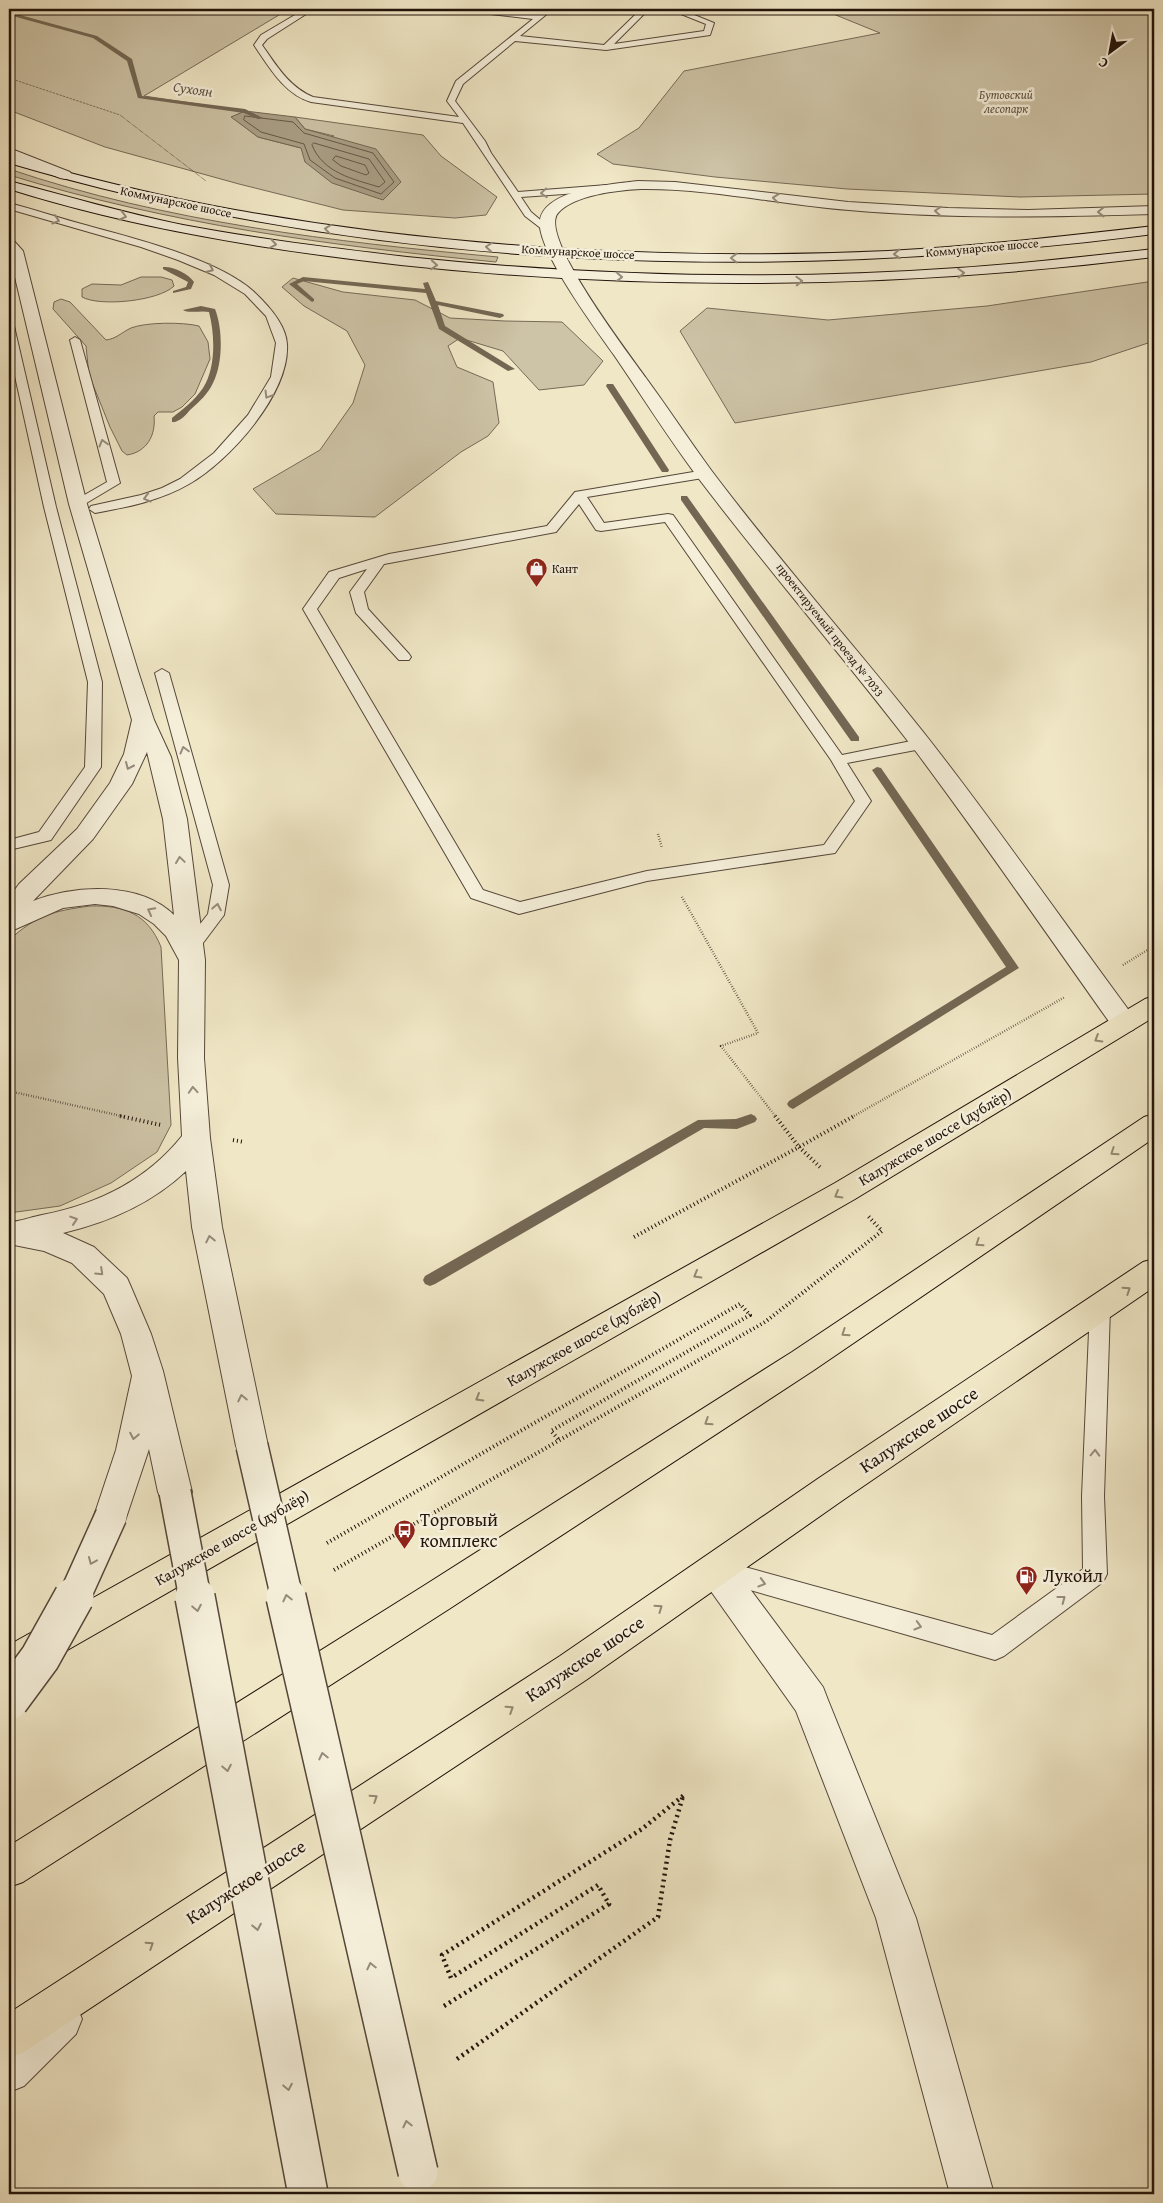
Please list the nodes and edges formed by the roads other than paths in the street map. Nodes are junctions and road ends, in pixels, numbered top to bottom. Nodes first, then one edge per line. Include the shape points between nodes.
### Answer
1 (310, 9) edge
2 (464, 9) edge
3 (549, 9) edge
4 (627, 9) edge
5 (644, 10) junction
6 (654, 10) edge
7 (539, 17) junction
8 (514, 38) junction
9 (606, 48) junction
10 (466, 121) junction
11 (9, 152) edge
12 (9, 159) edge
13 (65, 175) junction
14 (9, 186) edge
15 (607, 188) junction
16 (516, 195) junction
17 (9, 206) edge
18 (1154, 210) edge
19 (547, 230) junction
20 (1154, 230) edge
21 (11, 249) edge
22 (555, 251) junction
23 (1154, 254) edge
24 (570, 276) junction
25 (9, 326) edge
26 (75, 340) dead end
27 (705, 474) junction
28 (579, 495) junction
29 (78, 504) junction
30 (95, 509) dead end
31 (380, 560) junction
32 (404, 657) dead end
33 (162, 673) dead end
34 (143, 720) junction
35 (921, 744) junction
36 (838, 760) junction
37 (9, 845) edge
38 (9, 914) edge
39 (9, 924) edge
40 (192, 954) junction
41 (1154, 1005) edge
42 (1124, 1023) junction
43 (1154, 1124) edge
44 (196, 1135) junction
45 (9, 1233) edge
46 (1154, 1271) edge
47 (1100, 1308) junction
48 (148, 1371) junction
49 (715, 1569) junction
50 (9, 1664) edge
51 (9, 1700) edge
52 (9, 1868) edge
53 (110, 1971) junction
54 (9, 2037) edge
55 (9, 2071) edge
56 (421, 2183) edge
57 (308, 2194) edge
58 (972, 2194) edge

1 - 10 lane via 264,37 258,45 300,96
2 - 7 lane
3 - 7 lane
4 - 5 lane
5 - 6 lane
5 - 9 lane
6 - 9 lane via 682,12 710,23 707,33
7 - 8 lane
8 - 9 lane
8 - 10 lane via 459,83 451,101
10 - 16 lane
11 - 13 street
12 - 13 street, Коммунарское шоссе
22 -> 13 street, Коммунарское шоссе via 422,241 316,228 169,201
14 -> 24 street, Коммунарское шоссе via 133,218 296,248 413,263
15 -> 16 lane
18 -> 15 street via 1028,214 948,212 848,206 675,186
15 - 19 street via 588,192 554,209 547,218
16 - 19 lane via 528,214
17 -> 30 lane via 152,247 211,269 257,300 280,332 282,359 272,390 220,455 175,487 121,505
19 - 22 street, проектируемый проезд № 7033
20 -> 22 street, Коммунарское шоссе via 886,255 667,257
21 - 29 street via 24,279
22 - 24 street, проектируемый проезд № 7033
24 -> 23 street, Коммунарское шоссе via 792,281 895,278 991,272
24 - 27 street, проектируемый проезд № 7033 via 584,302
25 - 37 lane via 50,507 95,682 93,767 45,836
29 -> 26 lane via 114,483
27 - 28 lane
27 - 35 street, проектируемый проезд № 7033
28 - 31 lane via 551,529
28 - 36 lane via 602,527 668,518
29 - 34 street
31 - 32 lane via 357,592 361,610
31 - 36 lane via 334,575 310,609 477,894 519,908 647,876 829,849 863,801
40 -> 33 lane via 216,915 221,885
34 -> 38 street via 135,754 122,784 85,834 28,890
40 -> 34 street via 175,819 160,757
35 - 36 lane
35 - 42 street, проектируемый проезд № 7033
40 -> 39 street via 175,930 154,911 126,900 94,895 65,900 43,906
44 -> 40 street via 191,1058
41 - 42 highway, Калужское шоссе (дублёр)
42 -> 50 highway, Калужское шоссе (дублёр) via 845,1191
43 -> 52 highway via 794,1367
45 -> 44 street via 69,1222 108,1208 147,1186 182,1158
56 -> 44 street, bridge via 252,1446 207,1227
45 -> 48 street via 48,1240 83,1255 116,1287
47 -> 46 highway, Калужское шоссе
47 - 49 highway, Калужское шоссе
49 -> 47 lane via 995,1648 1095,1574 1093,1496
48 -> 51 street, bridge via 132,1450 111,1516 75,1599 29,1676
48 -> 57 street, bridge via 175,1492
53 -> 49 highway, Калужское шоссе via 565,1673
49 - 58 street via 810,1700 896,1918
53 - 54 highway, Калужское шоссе
53 - 55 street

